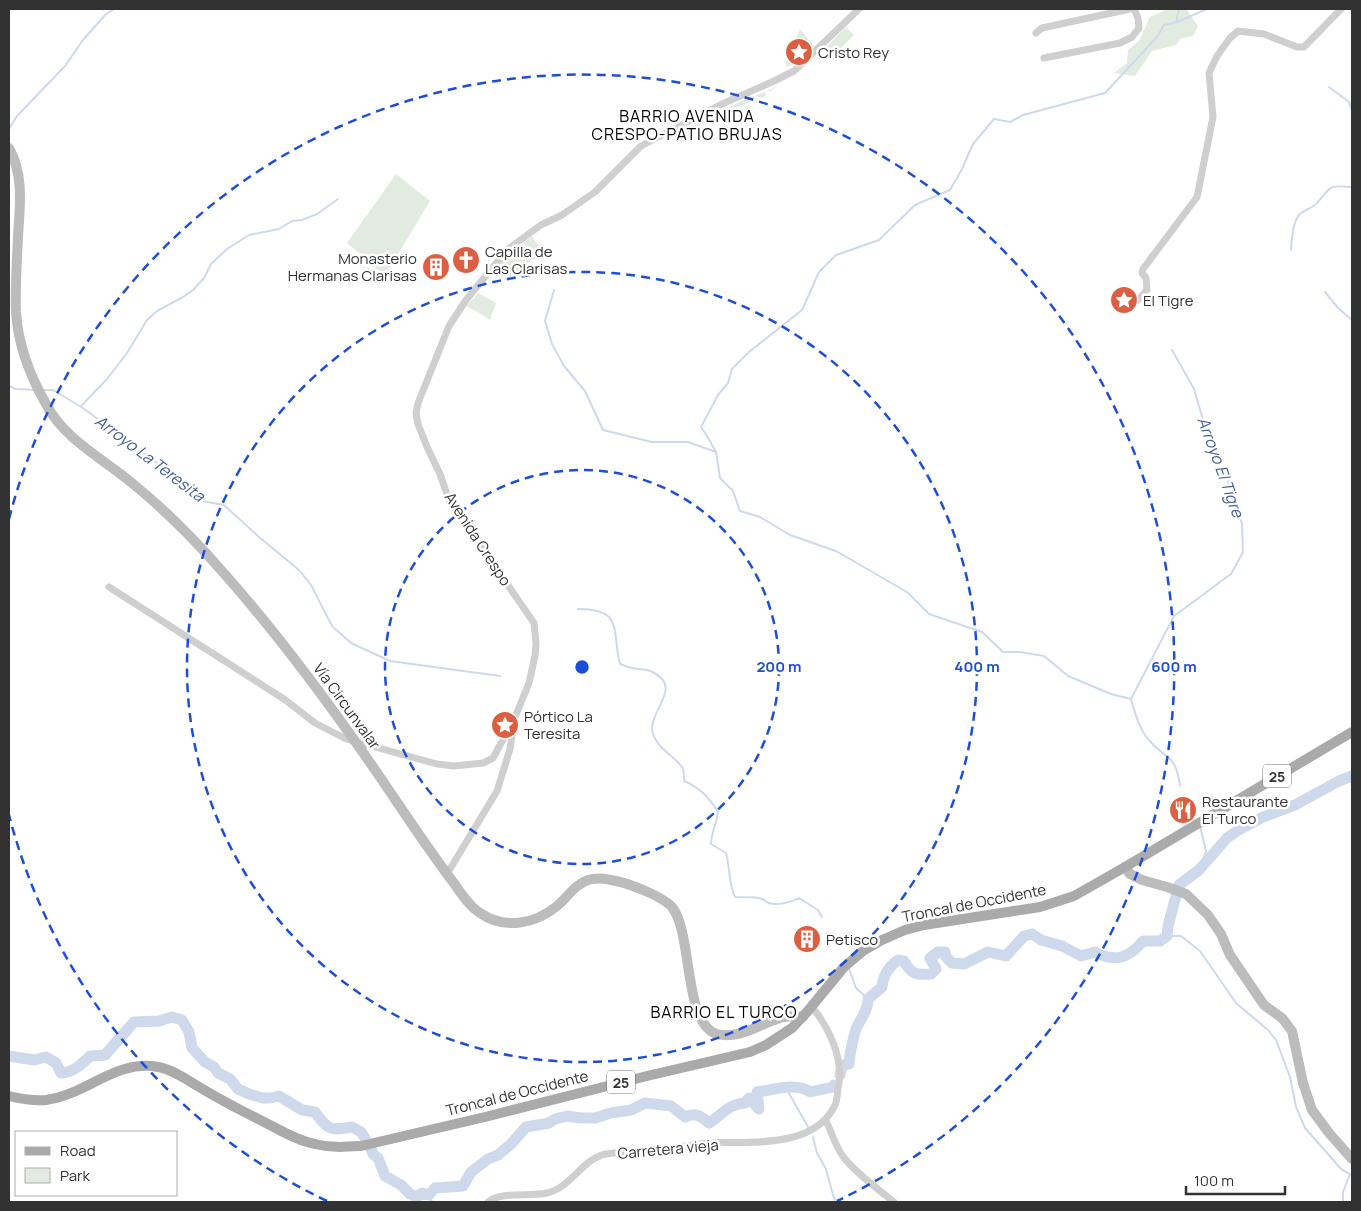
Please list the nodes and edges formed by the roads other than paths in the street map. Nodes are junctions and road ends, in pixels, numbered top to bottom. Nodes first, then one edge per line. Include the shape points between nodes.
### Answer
1 (859, 9) edge
2 (1130, 9) edge
3 (1134, 9) edge
4 (1341, 9) edge
5 (1036, 33) dead end
6 (1044, 58) dead end
7 (9, 148) edge
8 (1123, 308) dead end
9 (109, 588) dead end
10 (515, 717) junction
11 (1352, 732) edge
12 (355, 742) junction
13 (1125, 867) junction
14 (447, 874) junction
15 (812, 1006) junction
16 (803, 1017) junction
17 (9, 1096) edge
18 (826, 1120) junction
19 (1352, 1159) edge
20 (488, 1202) edge
21 (894, 1202) edge

1 - 10 street, Avenida Crespo via 794,71 641,146 595,192 541,225 504,253 449,326 416,413 449,500 534,623 535,656
2 - 5 street via 1042,28
3 - 6 street via 1139,28 1132,37
4 - 8 street via 1304,47 1264,34 1238,32 1230,38 1208,73 1213,117 1197,197 1143,269 1147,290 1140,299
7 - 12 main road, Vía Circunvalar via 18,169 20,187 16,313 22,350 43,399 62,428 133,483 220,568 306,673
9 - 12 street via 284,699 314,723
10 - 12 street via 493,758 483,763 437,764
10 - 14 street, Avenida Crespo via 510,749 497,791
11 - 13 main road, Troncal de Occidente / 25
12 - 14 main road, Vía Circunvalar
13 - 15 main road, Troncal de Occidente / 25 via 1088,889 1040,907 924,925 882,940 844,967
13 - 19 main road via 1130,874 1142,880 1186,894 1208,915 1264,1005 1282,1018 1292,1031 1312,1110
14 - 16 main road, Vía Circunvalar via 480,913 512,924 528,922 544,914 561,903 578,885 593,878 620,882 638,889 672,908 680,926 693,996 706,1028 715,1034 733,1034 792,1014
15 - 16 main road, Troncal de Occidente / 25
15 - 18 street via 823,1020 839,1064 836,1104
16 - 17 main road, Troncal de Occidente / 25 via 780,1037 750,1052 361,1146 332,1147 306,1142 174,1073 149,1066 119,1070 47,1100
18 - 20 street, Carretera vieja via 804,1133 782,1140 708,1143 597,1156 557,1190 497,1197
18 - 21 street via 843,1157

